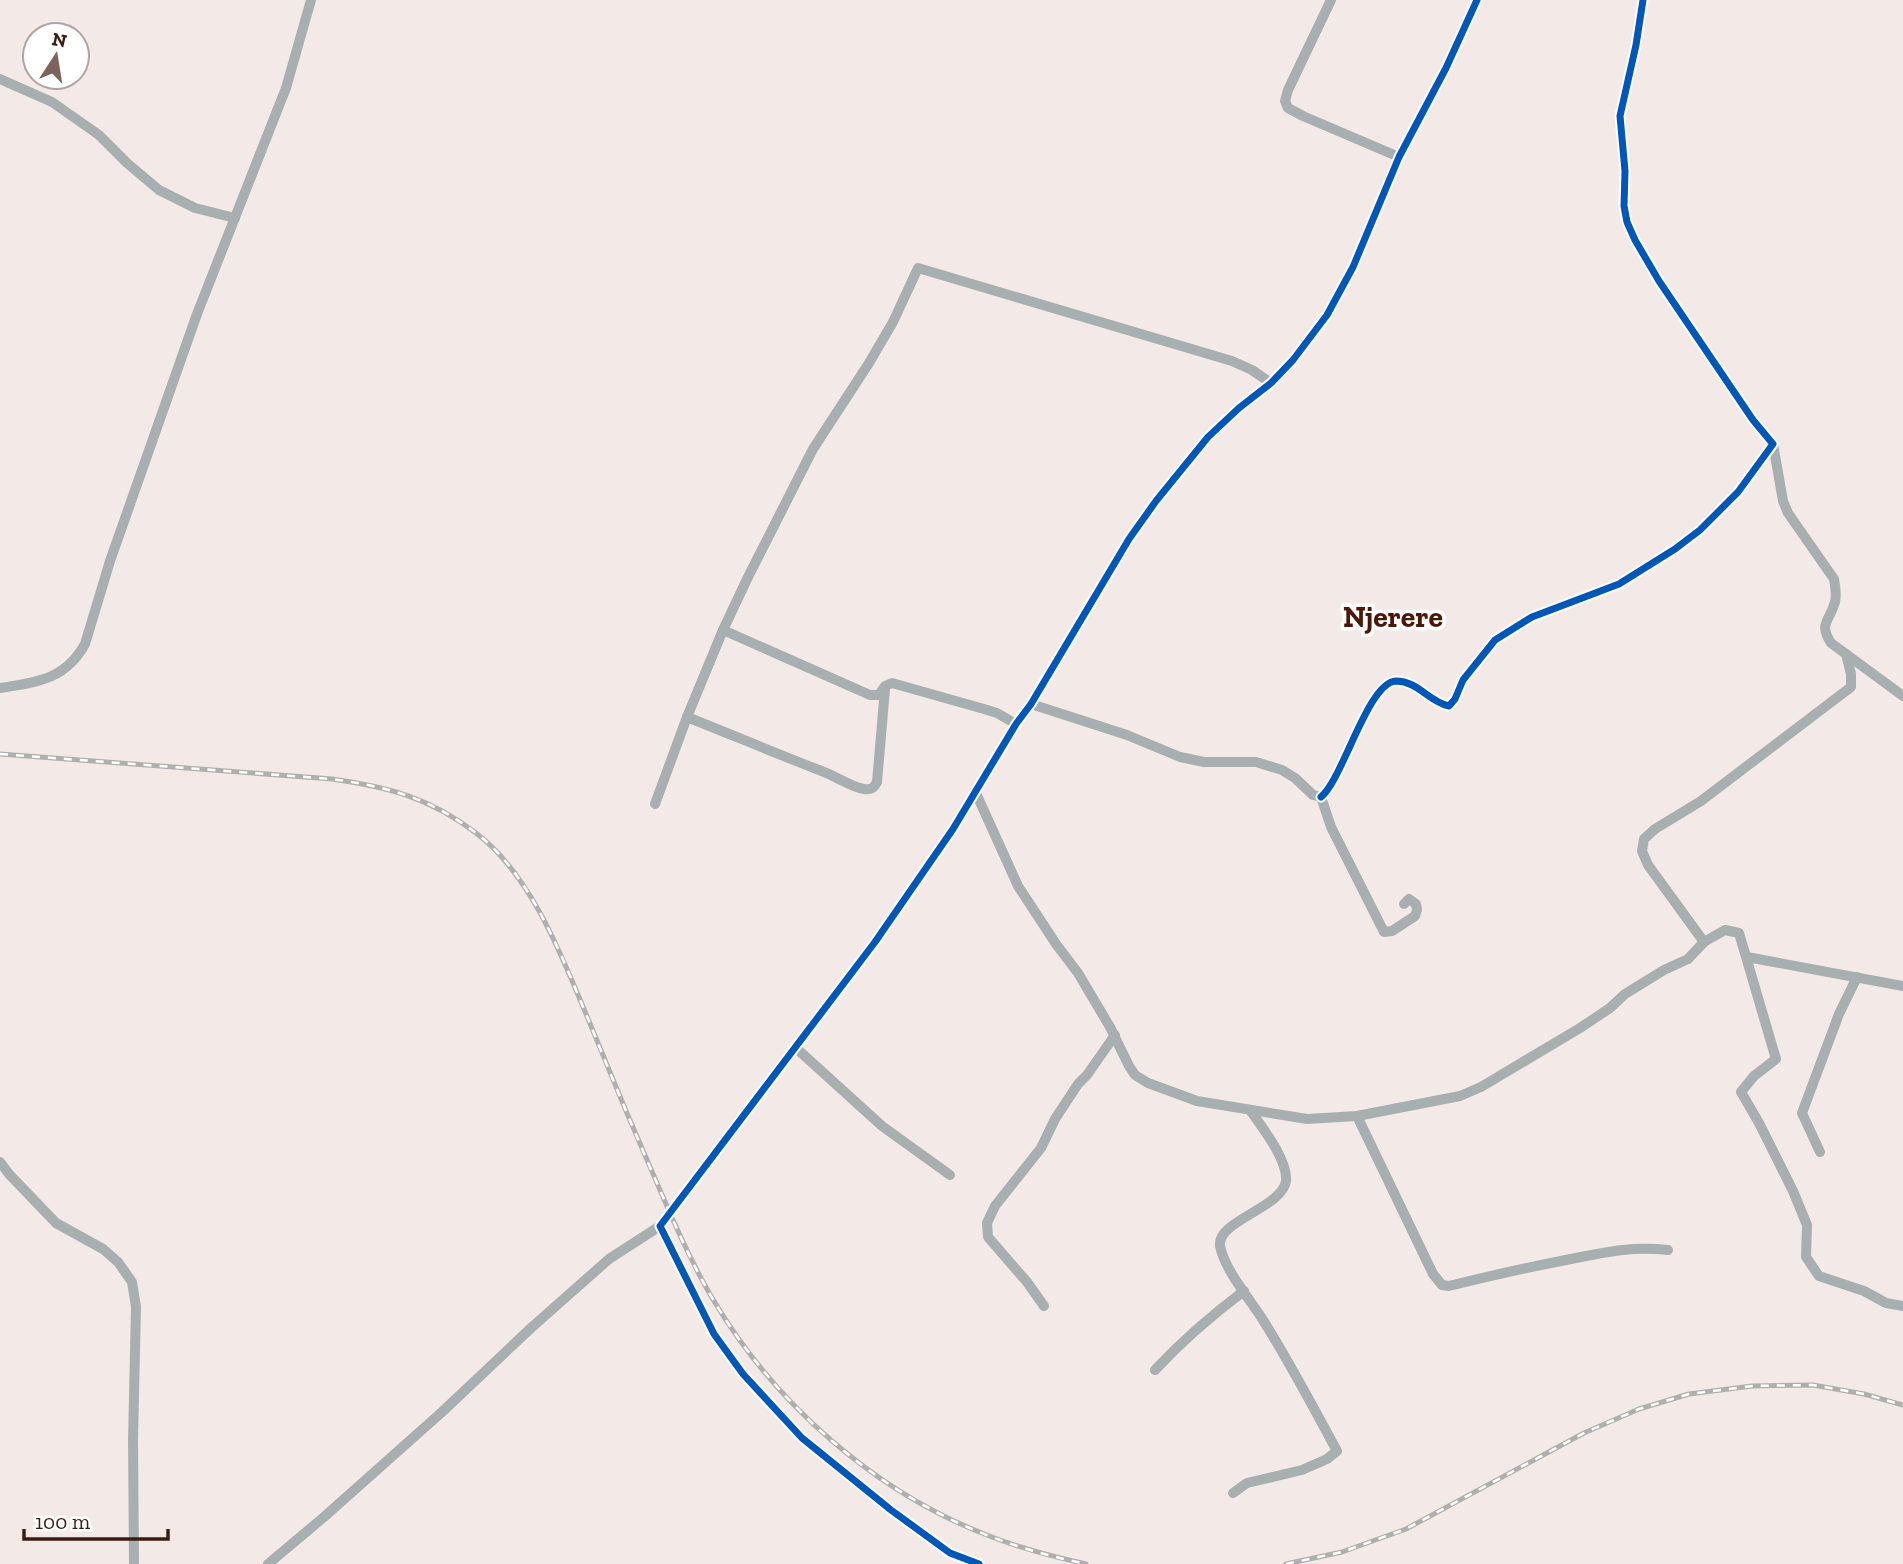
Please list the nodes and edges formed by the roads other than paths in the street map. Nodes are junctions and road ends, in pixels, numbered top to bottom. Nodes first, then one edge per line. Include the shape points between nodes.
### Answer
1 (311, 0) edge
2 (1331, 0) edge
3 (1477, 0) edge
4 (1643, 0) edge
5 (0, 79) edge
6 (1399, 157) junction
7 (235, 218) junction
8 (1271, 383) junction
9 (1773, 444) junction
10 (723, 630) junction
11 (1846, 654) junction
12 (885, 686) junction
13 (0, 688) edge
14 (1903, 696) edge
15 (1031, 704) junction
16 (687, 717) junction
17 (1016, 724) junction
18 (975, 791) junction
19 (1321, 797) junction
20 (654, 804) dead end
21 (1404, 904) dead end
22 (1704, 942) junction
23 (1747, 957) junction
24 (1857, 977) junction
25 (1903, 986) edge
26 (1115, 1035) junction
27 (796, 1048) junction
28 (1251, 1110) junction
29 (1357, 1116) junction
30 (1820, 1152) dead end
31 (0, 1162) edge
32 (950, 1175) dead end
33 (660, 1226) junction
34 (1668, 1250) dead end
35 (1244, 1291) junction
36 (1044, 1306) dead end
37 (1903, 1306) edge
38 (1155, 1370) dead end
39 (1233, 1493) dead end
40 (134, 1564) edge
41 (268, 1564) edge
42 (979, 1564) edge

1 - 7 street via 286,88
2 - 6 street via 1288,90 1288,108
3 - 6 street
4 - 9 street via 1620,116 1627,222 1659,281
5 - 7 street via 52,102 99,135 159,190 195,208
6 - 8 street via 1353,267 1327,315
7 - 13 street via 119,535 85,644 60,673
8 - 10 street via 1252,370 1208,353 918,268 869,363 813,449
8 - 15 street via 1208,437 1156,501
9 - 11 street via 1788,513 1834,579 1835,601 1825,633
9 - 19 street via 1738,492 1675,549 1619,584 1532,617 1495,640 1449,706 1409,683 1387,684
10 - 12 street via 870,695 879,695
10 - 16 street
11 - 14 street
11 - 22 street via 1851,687 1701,802 1644,839 1642,851 1648,865
12 - 16 street via 877,782 871,789
12 - 17 street via 892,683 998,713
15 - 17 street
15 - 19 street via 1180,757 1255,762 1282,770
16 - 20 street
17 - 18 street
18 - 26 street via 1018,886
18 - 27 street via 875,942
19 - 21 street via 1331,827 1384,932 1415,916 1416,904 1409,900
22 - 23 street via 1725,930 1740,933
22 - 29 street via 1688,959 1644,982 1580,1028 1481,1087 1460,1096
23 - 24 street
23 - 37 street via 1776,1059 1741,1092 1807,1225 1806,1257 1819,1276
24 - 25 street
24 - 30 street via 1802,1113
26 - 28 street via 1129,1066 1147,1083 1197,1101
26 - 36 street via 987,1223 988,1237
27 - 32 street via 882,1126
27 - 33 street
28 - 29 street via 1307,1119
28 - 35 street via 1269,1135 1286,1183 1265,1206 1222,1237 1220,1245 1228,1267
29 - 34 street via 1442,1285 1617,1250
31 - 40 street via 56,1223 103,1249 132,1282 136,1307
33 - 41 street via 609,1259
33 - 42 street via 714,1334 743,1374 803,1438 950,1553
35 - 38 street
35 - 39 street via 1337,1451 1302,1470 1247,1483

